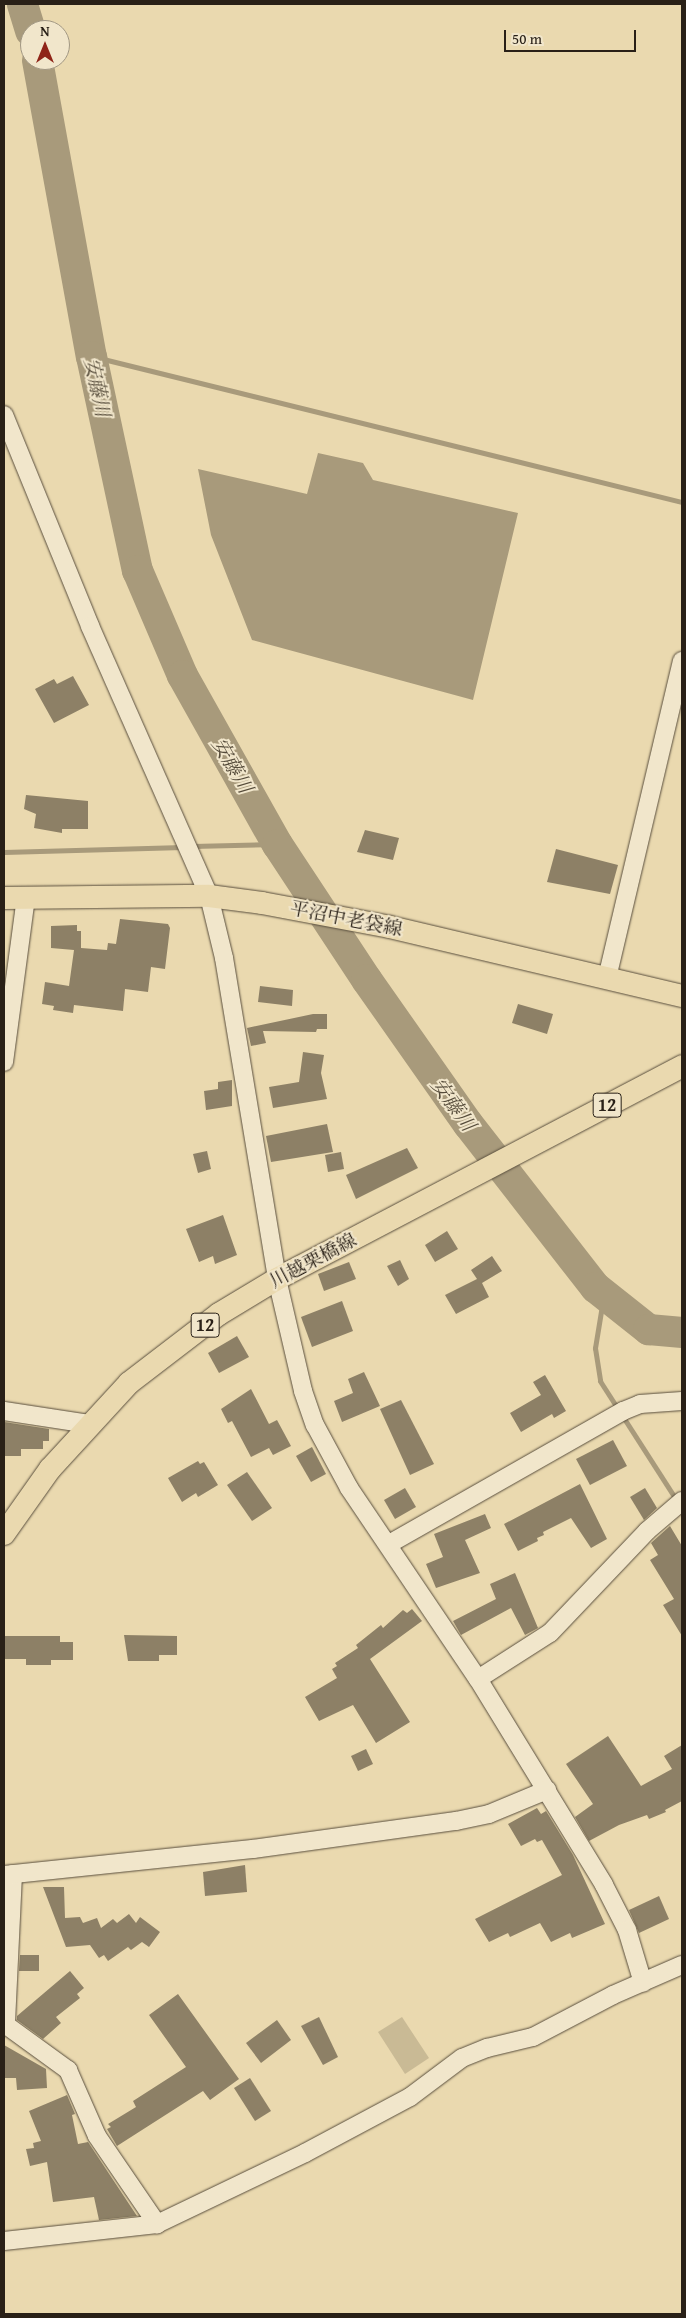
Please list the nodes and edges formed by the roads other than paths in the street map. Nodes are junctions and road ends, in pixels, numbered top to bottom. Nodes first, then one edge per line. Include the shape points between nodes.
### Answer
1 (4, 415) edge
2 (682, 661) edge
3 (209, 896) junction
4 (4, 898) edge
5 (26, 898) junction
6 (607, 978) junction
7 (682, 996) edge
8 (4, 1062) edge
9 (682, 1066) edge
10 (277, 1279) junction
11 (682, 1401) edge
12 (4, 1411) edge
13 (89, 1424) junction
14 (682, 1501) edge
15 (4, 1534) edge
16 (389, 1544) junction
17 (478, 1679) junction
18 (547, 1790) junction
19 (9, 1875) edge
20 (682, 1965) edge
21 (643, 1984) junction
22 (5, 2025) edge
23 (157, 2224) junction
24 (4, 2241) edge

1 - 3 street via 86,617
2 - 6 street
3 - 5 main road, 平沼中老袋線
3 - 6 main road, 平沼中老袋線 via 390,927
3 - 10 street via 224,958
4 - 5 main road, 平沼中老袋線
5 - 8 street
6 - 7 main road, 平沼中老袋線
9 - 10 main road, 川越栗橋線 / 12
10 - 13 main road, 川越栗橋線 / 12 via 168,1351 128,1383
10 - 16 street via 302,1391 315,1425 349,1488
11 - 16 street via 640,1404 623,1411
12 - 13 street
13 - 15 main road, 川越栗橋線 / 12 via 50,1469
14 - 17 street via 647,1530 550,1633
16 - 17 street
17 - 18 street
18 - 19 street via 489,1814 456,1821 253,1849
18 - 21 street via 627,1930
19 - 22 street
20 - 21 street
21 - 23 street via 613,1995 533,2037 462,2058 410,2097 305,2153
22 - 23 street via 68,2070 97,2136
23 - 24 street

